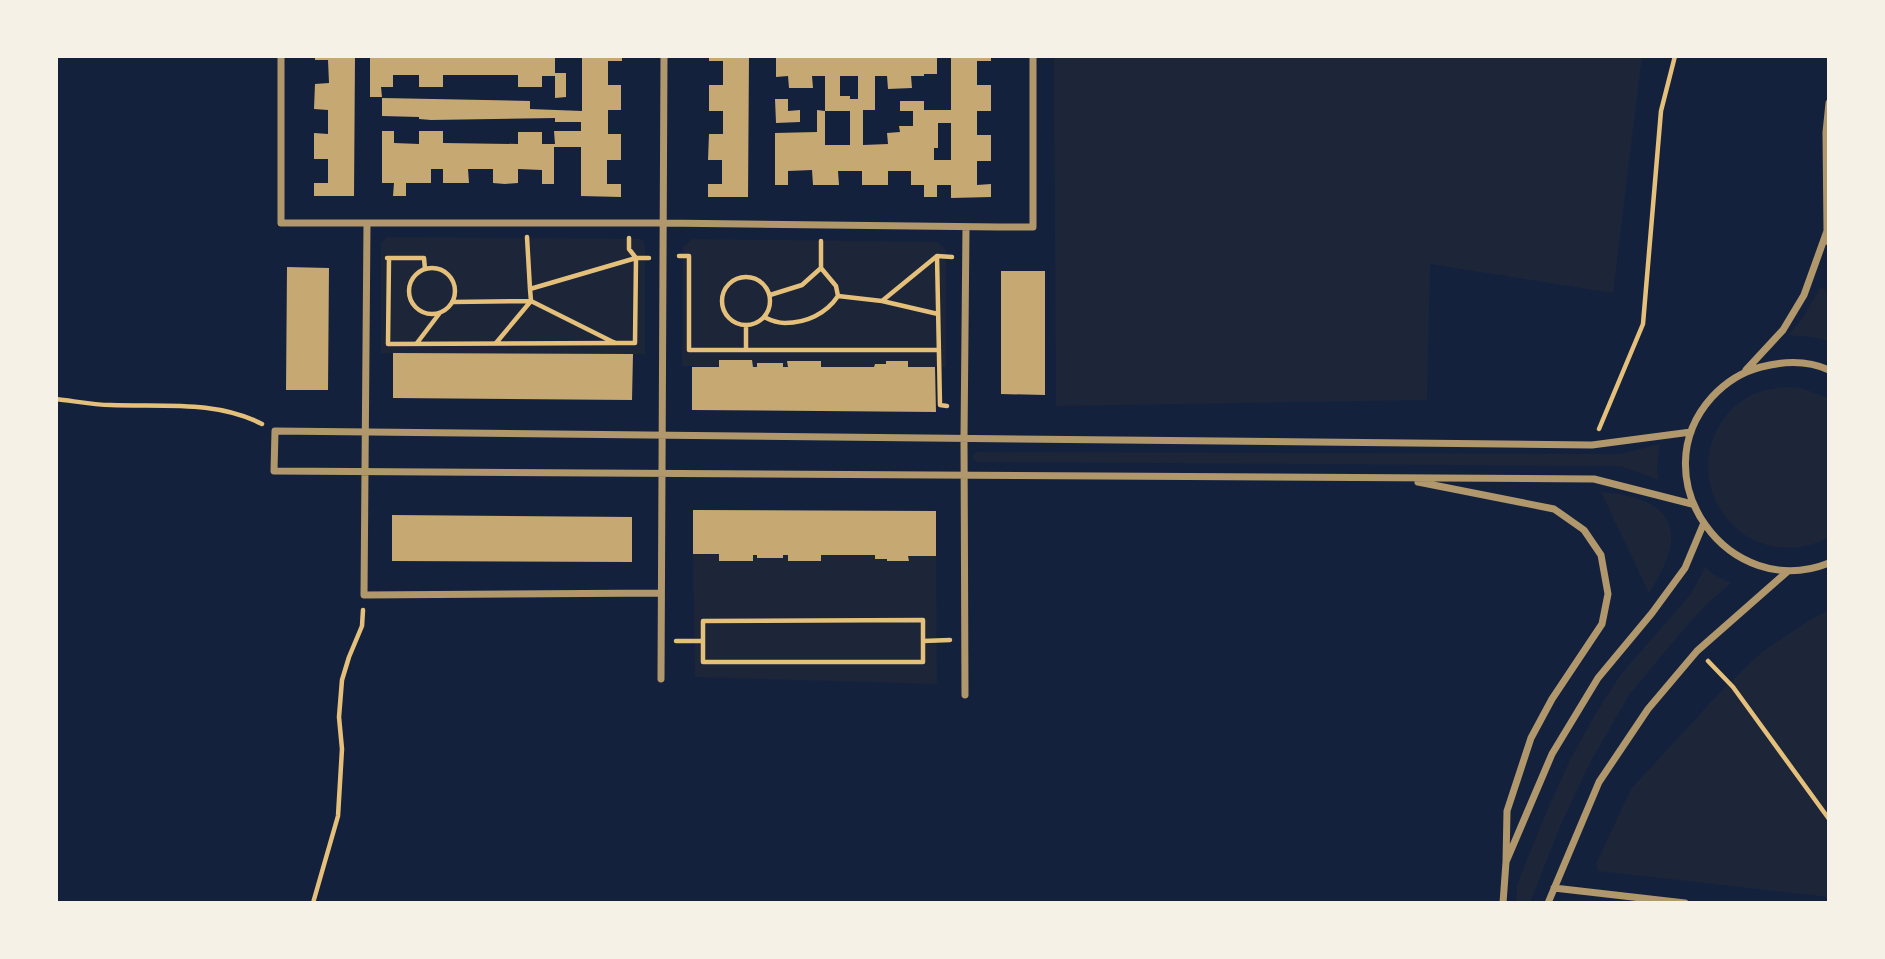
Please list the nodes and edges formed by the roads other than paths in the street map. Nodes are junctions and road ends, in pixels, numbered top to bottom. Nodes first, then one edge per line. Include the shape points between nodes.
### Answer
1 (281, 56) edge
2 (664, 56) edge
3 (1033, 56) edge
4 (1829, 103) edge
5 (663, 223) junction
6 (367, 224) junction
7 (966, 227) junction
8 (1827, 230) junction
9 (1829, 242) edge
10 (1829, 370) edge
11 (1746, 371) junction
12 (365, 432) junction
13 (1691, 432) junction
14 (662, 435) junction
15 (964, 438) junction
16 (365, 472) junction
17 (662, 474) junction
18 (964, 475) junction
19 (1400, 478) junction
20 (1692, 504) junction
21 (1703, 525) junction
22 (1829, 563) edge
23 (1788, 571) junction
24 (661, 593) junction
25 (661, 679) dead end
26 (965, 695) dead end
27 (1506, 862) junction
28 (1554, 888) junction
29 (1503, 903) edge
30 (1548, 903) edge
31 (1685, 903) edge

1 - 6 street via 281,223
2 - 5 street
3 - 7 street via 1033,227
4 - 8 street
5 - 6 street
5 - 7 street
5 - 14 street
6 - 12 street
7 - 15 street
8 - 9 street
8 - 11 street via 1804,295 1783,330
10 - 11 street via 1816,364 1780,362
11 - 13 street via 1722,386 1703,407
12 - 14 street
12 - 16 street
12 - 16 street via 275,431 274,471
13 - 15 street via 1592,445
13 - 20 street via 1686,480
14 - 15 street
14 - 17 street
15 - 18 street
16 - 17 street
16 - 24 street via 364,595
17 - 18 street
17 - 24 street
18 - 19 street
18 - 26 street
19 - 20 street via 1594,479
19 - 27 street via 1554,509 1584,530 1601,555 1608,594 1602,624 1531,738 1507,811
20 - 21 street
21 - 23 street via 1726,549 1755,565
21 - 27 street via 1685,568 1598,678 1552,754
22 - 23 street
23 - 28 street via 1698,651 1648,709 1599,782
24 - 25 street
27 - 29 street
28 - 30 street
28 - 31 street

